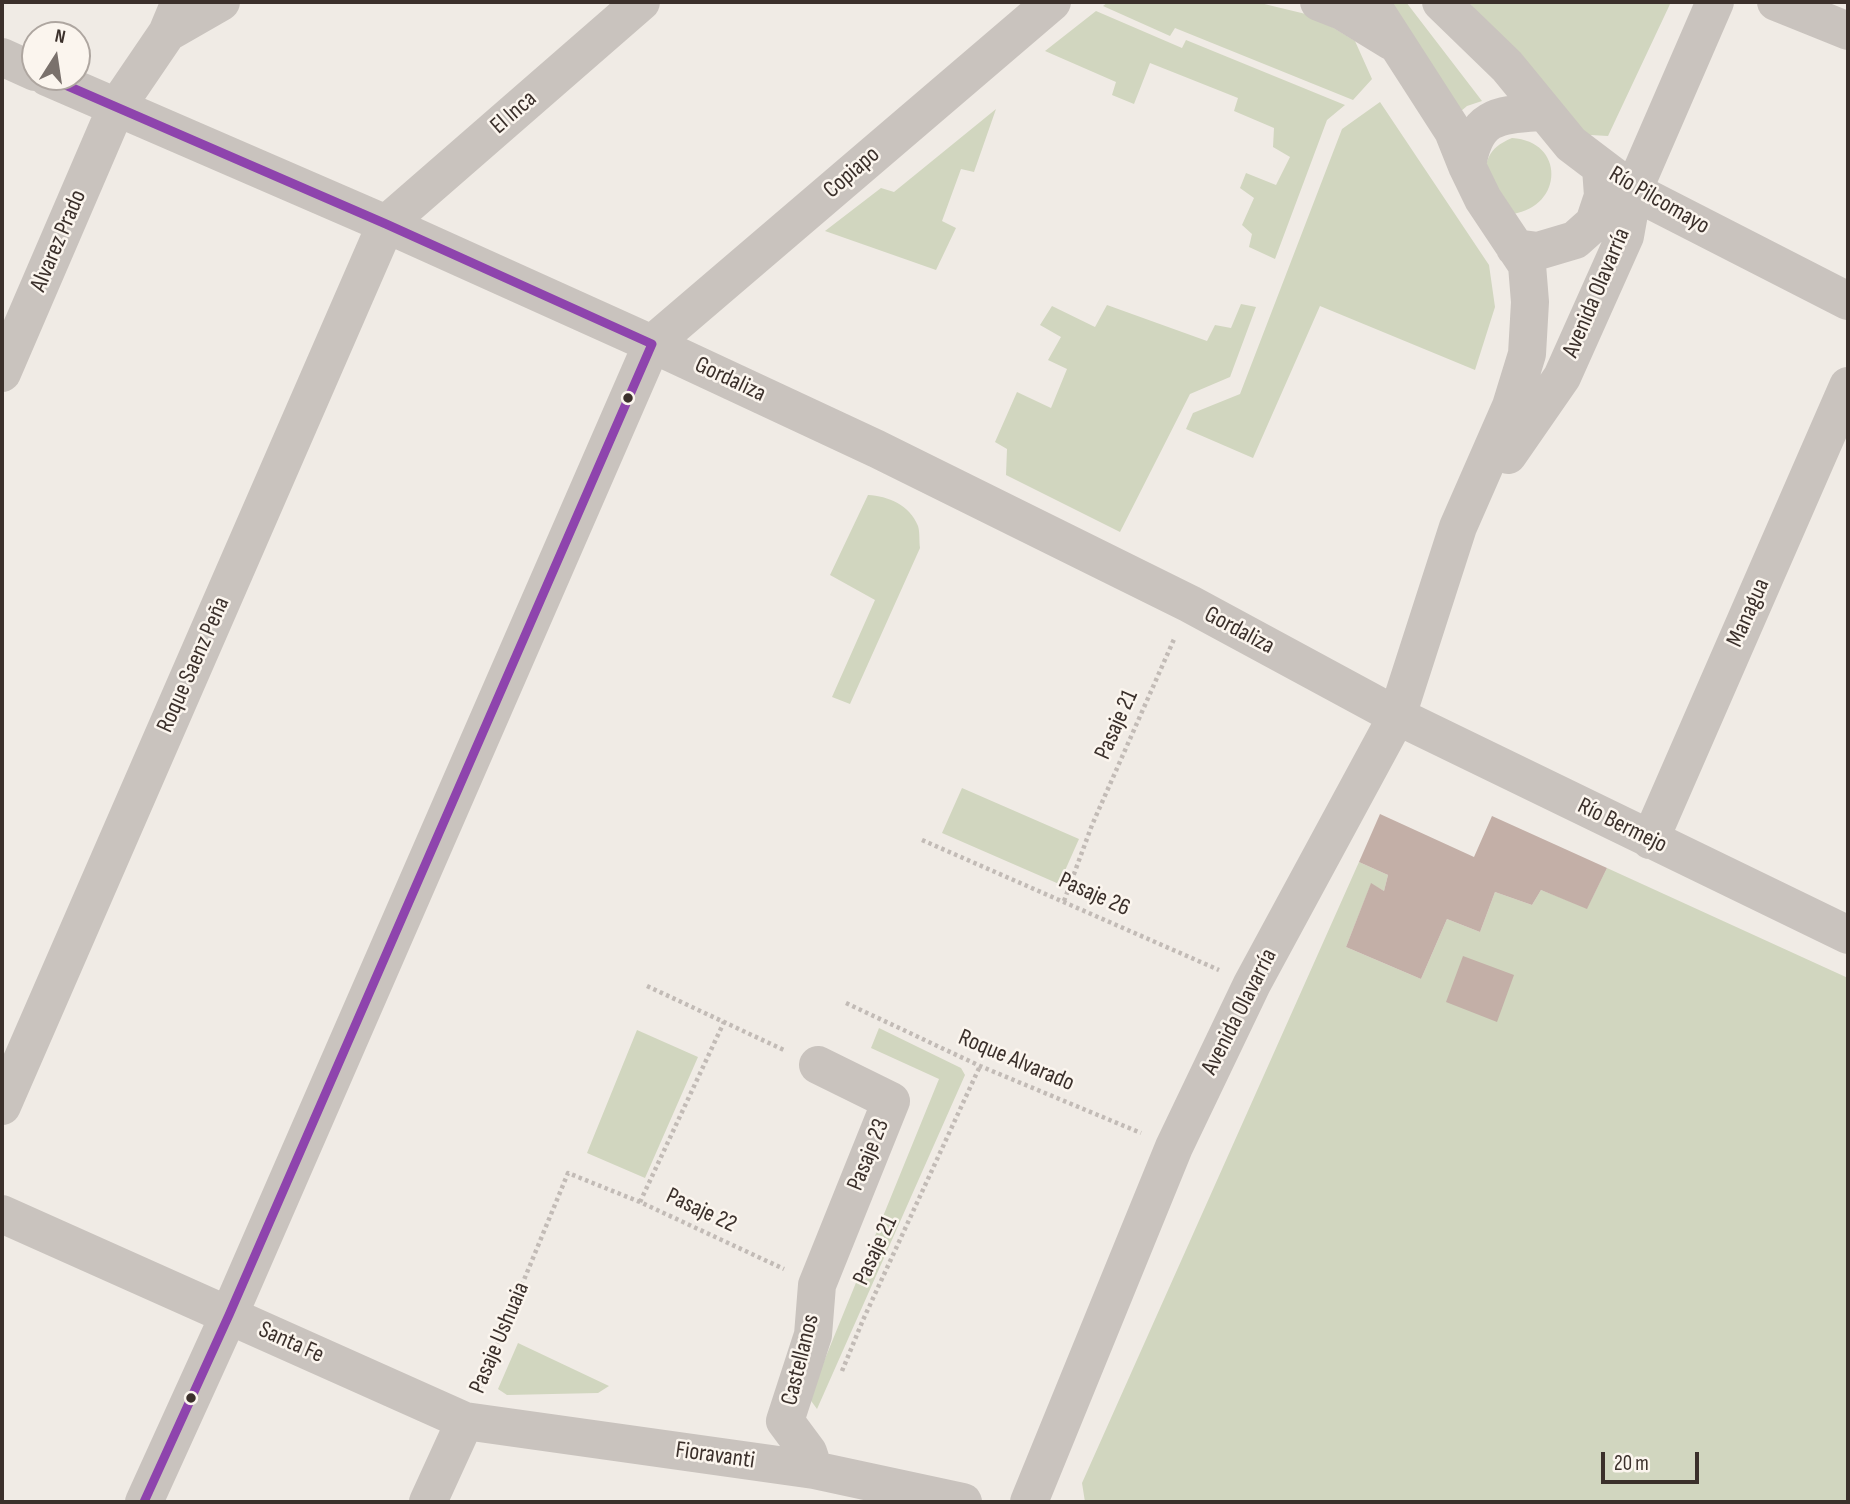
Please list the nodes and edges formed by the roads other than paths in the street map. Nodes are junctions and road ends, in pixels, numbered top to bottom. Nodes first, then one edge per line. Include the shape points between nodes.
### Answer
1 (220, 2) edge
2 (641, 2) edge
3 (1052, 2) edge
4 (1319, 2) edge
5 (1370, 2) edge
6 (1441, 2) edge
7 (1715, 2) edge
8 (1776, 2) edge
9 (174, 17) edge
10 (1848, 31) edge
11 (1396, 44) junction
12 (2, 57) edge
13 (21, 66) edge
14 (78, 91) edge
15 (116, 108) junction
16 (1544, 112) junction
17 (1467, 166) junction
18 (1601, 168) junction
19 (1633, 191) junction
20 (386, 224) junction
21 (1521, 256) junction
22 (1848, 301) edge
23 (652, 344) junction
24 (2, 373) edge
25 (1848, 386) edge
26 (1458, 527) junction
27 (1397, 716) junction
28 (1650, 840) junction
29 (1848, 935) edge
30 (818, 1065) road end
31 (2, 1106) edge
32 (2, 1214) edge
33 (817, 1284) joint
34 (229, 1315) junction
35 (465, 1421) junction
36 (814, 1470) junction
37 (145, 1502) edge
38 (428, 1502) edge
39 (963, 1502) edge
40 (1029, 1502) edge

1 - 9 street
2 - 20 street, El Inca
3 - 23 street, Copiapo
4 - 11 street via 1342,10
5 - 11 street
6 - 16 street, Río Pilcomayo via 1507,66
7 - 19 street, Avenida Olavarría
8 - 10 street
9 - 15 street, Alvarez Prado
11 - 17 street via 1453,131
12 - 13 street
14 - 15 street, Gordaliza
15 - 20 street, Gordaliza
15 - 24 street, Alvarez Prado
16 - 17 street via 1500,115 1478,131
16 - 18 street, Río Pilcomayo via 1562,135
17 - 21 street
18 - 19 street, Río Pilcomayo
18 - 21 street via 1603,196 1594,223 1575,240
19 - 22 street, Río Pilcomayo
19 - 26 street, Avenida Olavarría via 1625,236 1562,377
20 - 23 street, Gordaliza
20 - 31 street, Roque Saenz Peña
21 - 26 street, Avenida Olavarría via 1530,302 1527,354 1511,406
23 - 27 street, Gordaliza via 1190,604
23 - 34 street
25 - 28 street, Managua
26 - 27 street, Avenida Olavarría
27 - 28 street, Río Bermejo
27 - 40 street, Avenida Olavarría via 1252,984 1174,1147
28 - 29 street, Río Bermejo
30 - 33 street, Pasaje 23 via 891,1101
32 - 34 street, Santa Fe
33 - 36 street, Castellanos via 813,1335 785,1421 808,1452
34 - 35 street, Santa Fe
34 - 37 street
35 - 36 street, Fioravanti
35 - 38 street, Pasaje Ushuaia
36 - 39 street, Fioravanti

